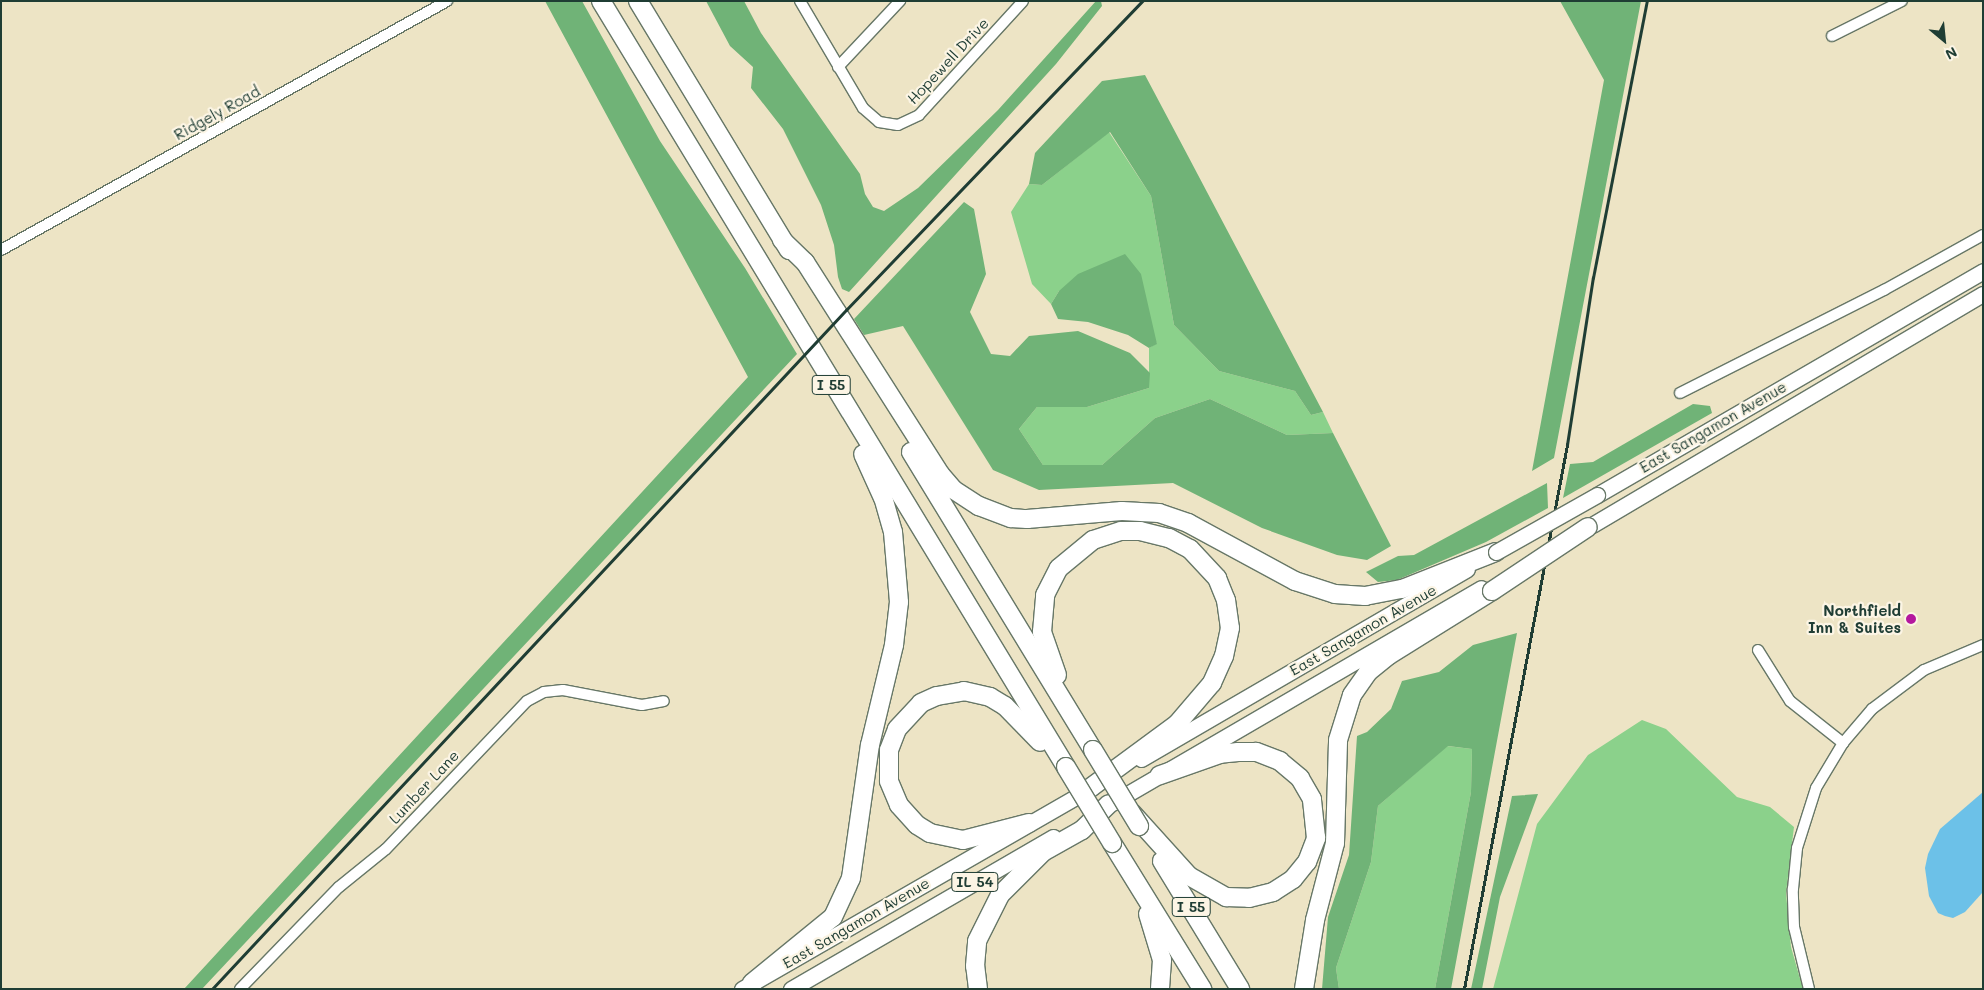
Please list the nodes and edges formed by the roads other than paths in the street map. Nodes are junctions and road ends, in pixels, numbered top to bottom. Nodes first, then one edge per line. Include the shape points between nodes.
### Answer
1 (446, 1) edge
2 (601, 1) edge
3 (638, 1) edge
4 (800, 1) edge
5 (900, 1) edge
6 (1023, 1) edge
7 (1902, 1) edge
8 (1832, 36) dead end
9 (838, 67) junction
10 (1983, 235) edge
11 (782, 240) junction
12 (1, 250) edge
13 (1983, 271) edge
14 (1983, 294) edge
15 (818, 364) junction
16 (1680, 393) dead end
17 (1590, 526) joint
18 (1496, 552) junction
19 (1492, 586) junction
20 (1983, 645) edge
21 (1758, 650) dead end
22 (664, 702) dead end
23 (1079, 728) junction
24 (1843, 743) junction
25 (1066, 767) junction
26 (1160, 776) junction
27 (1086, 791) junction
28 (1109, 804) junction
29 (1029, 823) junction
30 (1141, 825) junction
31 (1139, 885) junction
32 (747, 986) edge
33 (240, 989) edge
34 (791, 989) edge
35 (978, 989) edge
36 (1160, 989) edge
37 (1202, 989) edge
38 (1240, 989) edge
39 (1304, 989) edge
40 (1809, 989) edge

1 - 12 street, Ridgely Road
2 - 15 highway, I 55
3 - 11 highway, I 55
4 - 9 street
5 - 9 street
6 - 9 street, Hopewell Drive via 919,115 898,125 873,119
7 - 8 street
10 - 16 street via 1884,290
11 - 18 highway via 805,262 935,468 954,490 979,506 1011,518 1027,519 1122,511 1159,513 1188,523 1294,581 1344,595 1365,596 1402,589
11 - 23 highway, I 55
13 - 18 main road, East Sangamon Avenue, bridge
14 - 17 main road, East Sangamon Avenue
15 - 25 highway, I 55
15 - 32 highway via 889,515 898,562 898,621 870,745 860,835 846,893 837,911 819,931
17 - 19 highway, bridge
18 - 27 main road, East Sangamon Avenue
19 - 26 main road, East Sangamon Avenue
19 - 39 highway via 1389,654 1368,672 1352,695 1338,740 1335,842 1312,937
20 - 24 street via 1948,658 1909,680 1872,709
21 - 24 street via 1790,701
22 - 33 street, Lumber Lane via 642,705 563,690 544,692 527,701 386,849 339,887
23 - 27 highway via 1073,703 1045,644 1041,620 1048,586 1070,556 1093,540 1109,534 1140,531 1180,542 1205,563 1222,589 1230,628 1224,656 1203,696 1177,724
23 - 30 highway, I 55, bridge
24 - 40 street via 1808,808 1794,873 1794,927
25 - 29 highway via 1048,753 1018,716 990,697 977,693 953,692 930,698 913,710 897,729 889,750 889,782 898,805 917,825 939,836 963,840
25 - 31 highway, I 55, bridge
26 - 28 main road, East Sangamon Avenue / IL 54
26 - 30 highway via 1220,754 1256,752 1274,758 1291,769 1312,799 1317,825 1312,850 1300,870 1283,886 1261,896 1226,897 1189,876
27 - 29 main road, East Sangamon Avenue / IL 54
28 - 34 main road, East Sangamon Avenue / IL 54
28 - 35 highway via 1082,830 1043,852 1000,894 977,941 975,966
29 - 32 main road, East Sangamon Avenue / IL 54
30 - 38 highway, I 55
31 - 36 highway via 1162,960
31 - 37 highway, I 55

